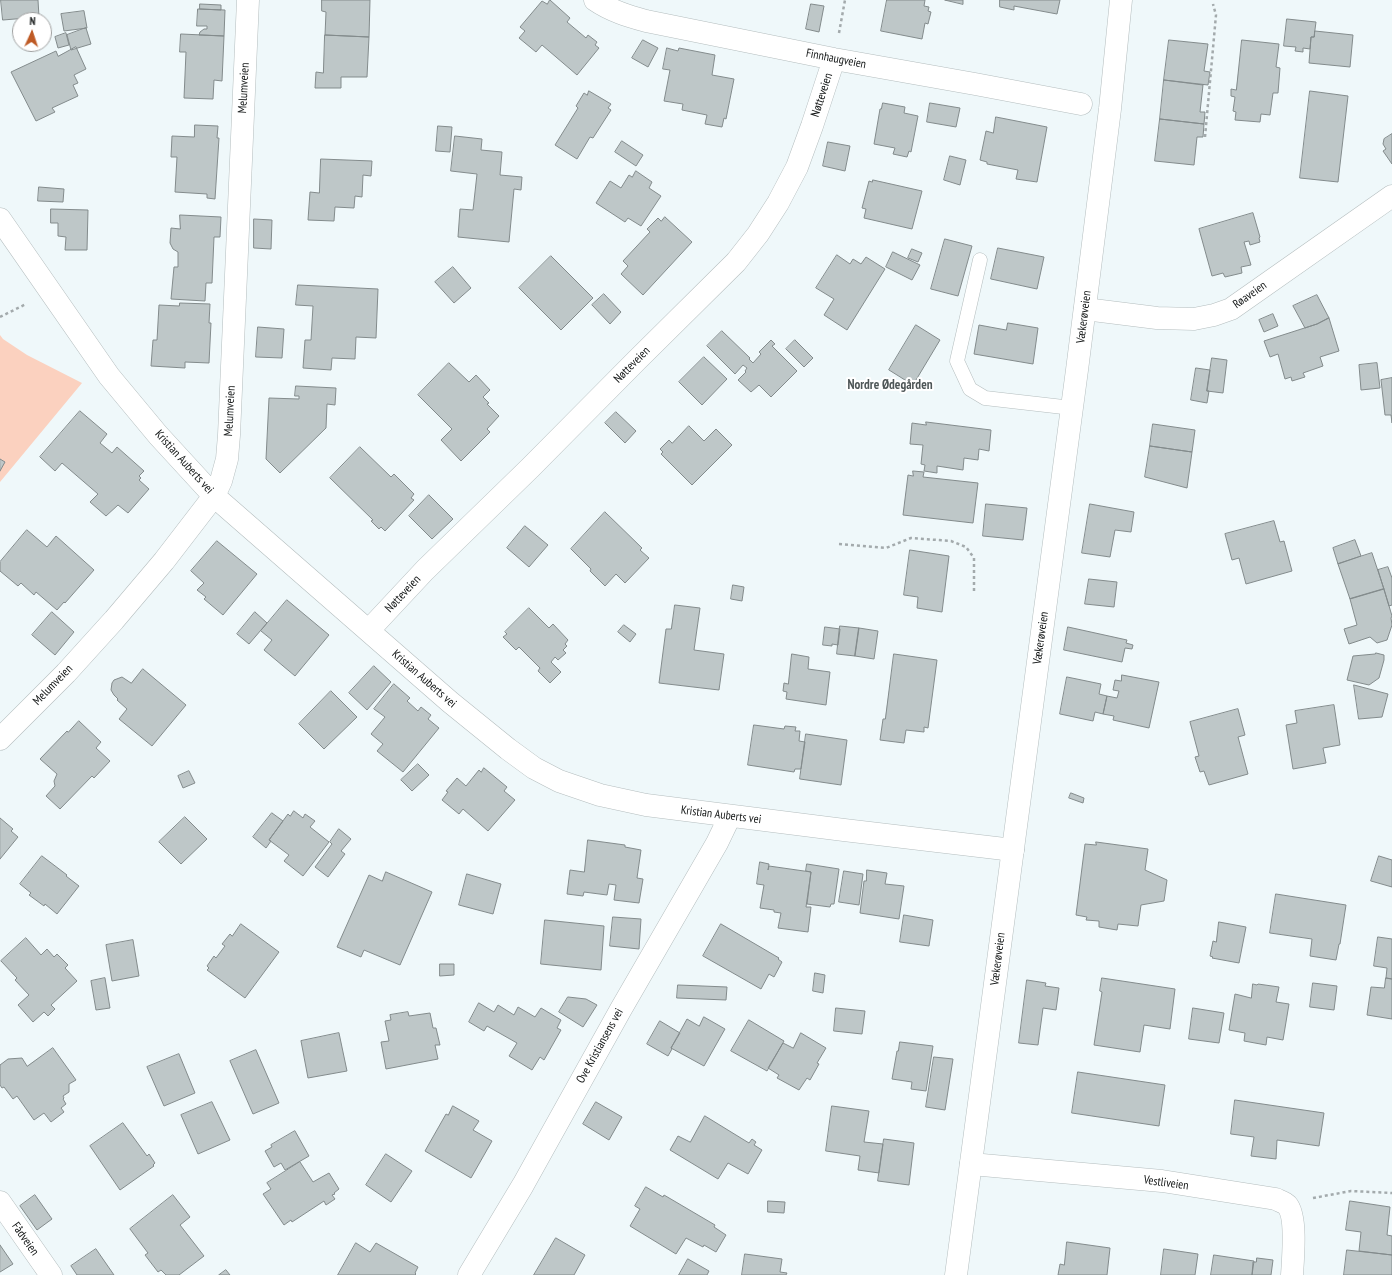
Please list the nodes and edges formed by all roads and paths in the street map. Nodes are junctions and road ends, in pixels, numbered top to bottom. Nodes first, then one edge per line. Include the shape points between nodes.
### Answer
1 (248, 0) edge
2 (595, 0) edge
3 (845, 0) edge
4 (1121, 0) edge
5 (1213, 4) dead end
6 (834, 59) junction
7 (1081, 104) dead end
8 (1205, 137) dead end
9 (1392, 196) edge
10 (0, 219) edge
11 (980, 260) dead end
12 (1085, 309) junction
13 (1072, 408) junction
14 (214, 496) junction
15 (839, 544) dead end
16 (974, 592) dead end
17 (369, 630) junction
18 (0, 739) edge
19 (730, 816) junction
20 (1012, 850) junction
21 (971, 1164) junction
22 (1392, 1193) edge
23 (0, 1202) edge
24 (1286, 1204) junction
25 (51, 1275) edge
26 (469, 1275) edge
27 (956, 1275) edge
28 (1292, 1275) edge

1 - 14 street, Melumveien via 230,435 221,481
2 - 6 street, Finnhaugveien via 623,15 646,21
3 - 6 path
4 - 12 street, Vækerøveien
5 - 8 path via 1216,15
6 - 7 street, Finnhaugveien
6 - 17 street, Nøtteveien via 796,166 778,203 736,262 425,570
9 - 12 street, Røaveien via 1231,309 1194,319 1157,318
10 - 14 street, Kristian Auberts vei via 109,376
11 - 13 lane via 957,361 970,389 985,398
12 - 13 street, Vækerøveien
13 - 20 street, Vækerøveien
14 - 17 street, Kristian Auberts vei
14 - 18 street, Melumveien via 164,562 114,620 66,673
15 - 16 path via 886,548 911,538 951,541 966,547 974,558
17 - 19 street, Kristian Auberts vei via 450,702 534,768 547,775 600,795 646,805
19 - 20 street, Kristian Auberts vei
19 - 26 street, Ove Kristiansens vei via 523,1185
20 - 21 street, Vækerøveien
21 - 24 street, Vestliveien via 1162,1181 1276,1199
21 - 27 street, Vækerøveien
22 - 24 path via 1351,1191
23 - 25 street, Fådveien
24 - 28 street via 1291,1211 1293,1225

